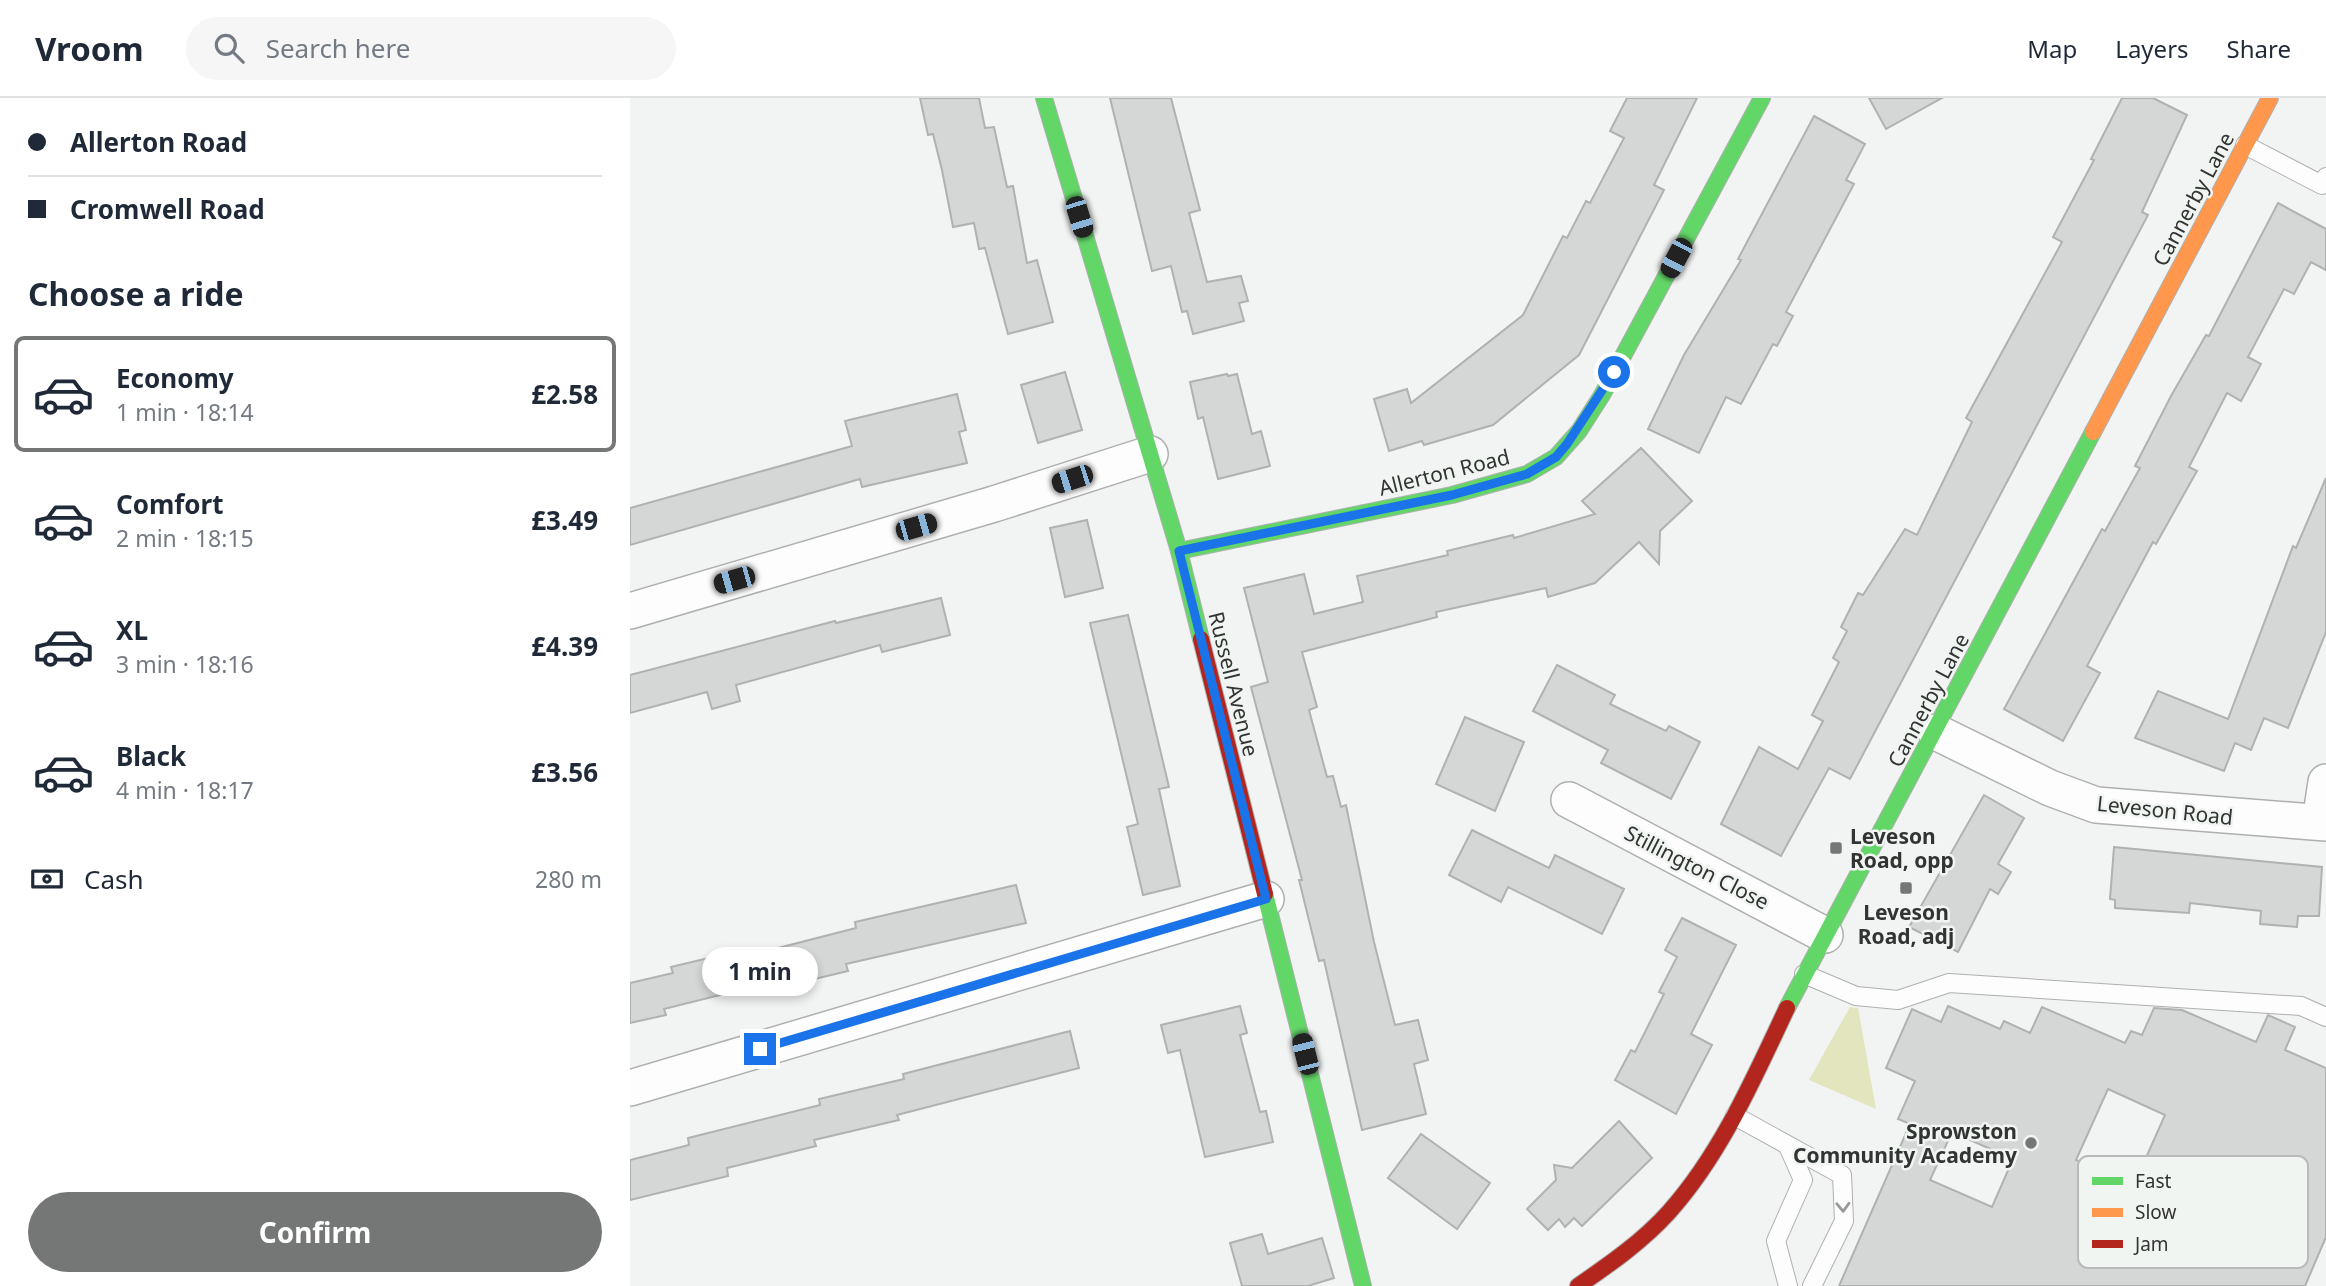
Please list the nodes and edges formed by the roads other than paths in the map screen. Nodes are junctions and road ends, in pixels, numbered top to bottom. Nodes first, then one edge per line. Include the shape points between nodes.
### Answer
1 (1044, 98) edge
2 (1762, 98) edge
3 (2270, 98) edge
4 (2245, 145) junction
5 (2326, 177) edge
6 (1150, 454) junction
7 (1179, 551) junction
8 (630, 611) edge
9 (1936, 732) junction
10 (2326, 782) edge
11 (1569, 800) dead end
12 (2323, 823) edge
13 (1266, 899) junction
14 (1825, 935) junction
15 (1804, 974) junction
16 (2326, 1017) edge
17 (630, 1088) edge
18 (1735, 1116) junction
19 (1788, 1146) junction
20 (1363, 1286) edge
21 (1578, 1286) edge
22 (1788, 1286) edge
23 (1812, 1286) edge

1 - 6 street, Russell Avenue
2 - 7 street, Allerton Road via 1602,395 1556,457 1527,474 1452,495
3 - 4 street, Cannerby Lane
4 - 5 lane via 2322,185
4 - 9 street, Cannerby Lane
6 - 7 street, Russell Avenue
6 - 8 street
7 - 13 street, Russell Avenue
9 - 12 street, Leveson Road via 2050,788 2096,805
9 - 14 street, Cannerby Lane
10 - 12 street
11 - 14 street, Stillington Close
13 - 17 street
13 - 20 street, Russell Avenue
14 - 15 street, Cannerby Lane
15 - 16 lane via 1856,996 1898,1000 1949,983 2301,1006
15 - 18 street, Cannerby Lane
18 - 19 lane
18 - 21 street, Cannerby Lane via 1679,1201 1620,1258
19 - 22 lane via 1803,1180 1776,1241
19 -> 23 lane via 1842,1175 1844,1221

